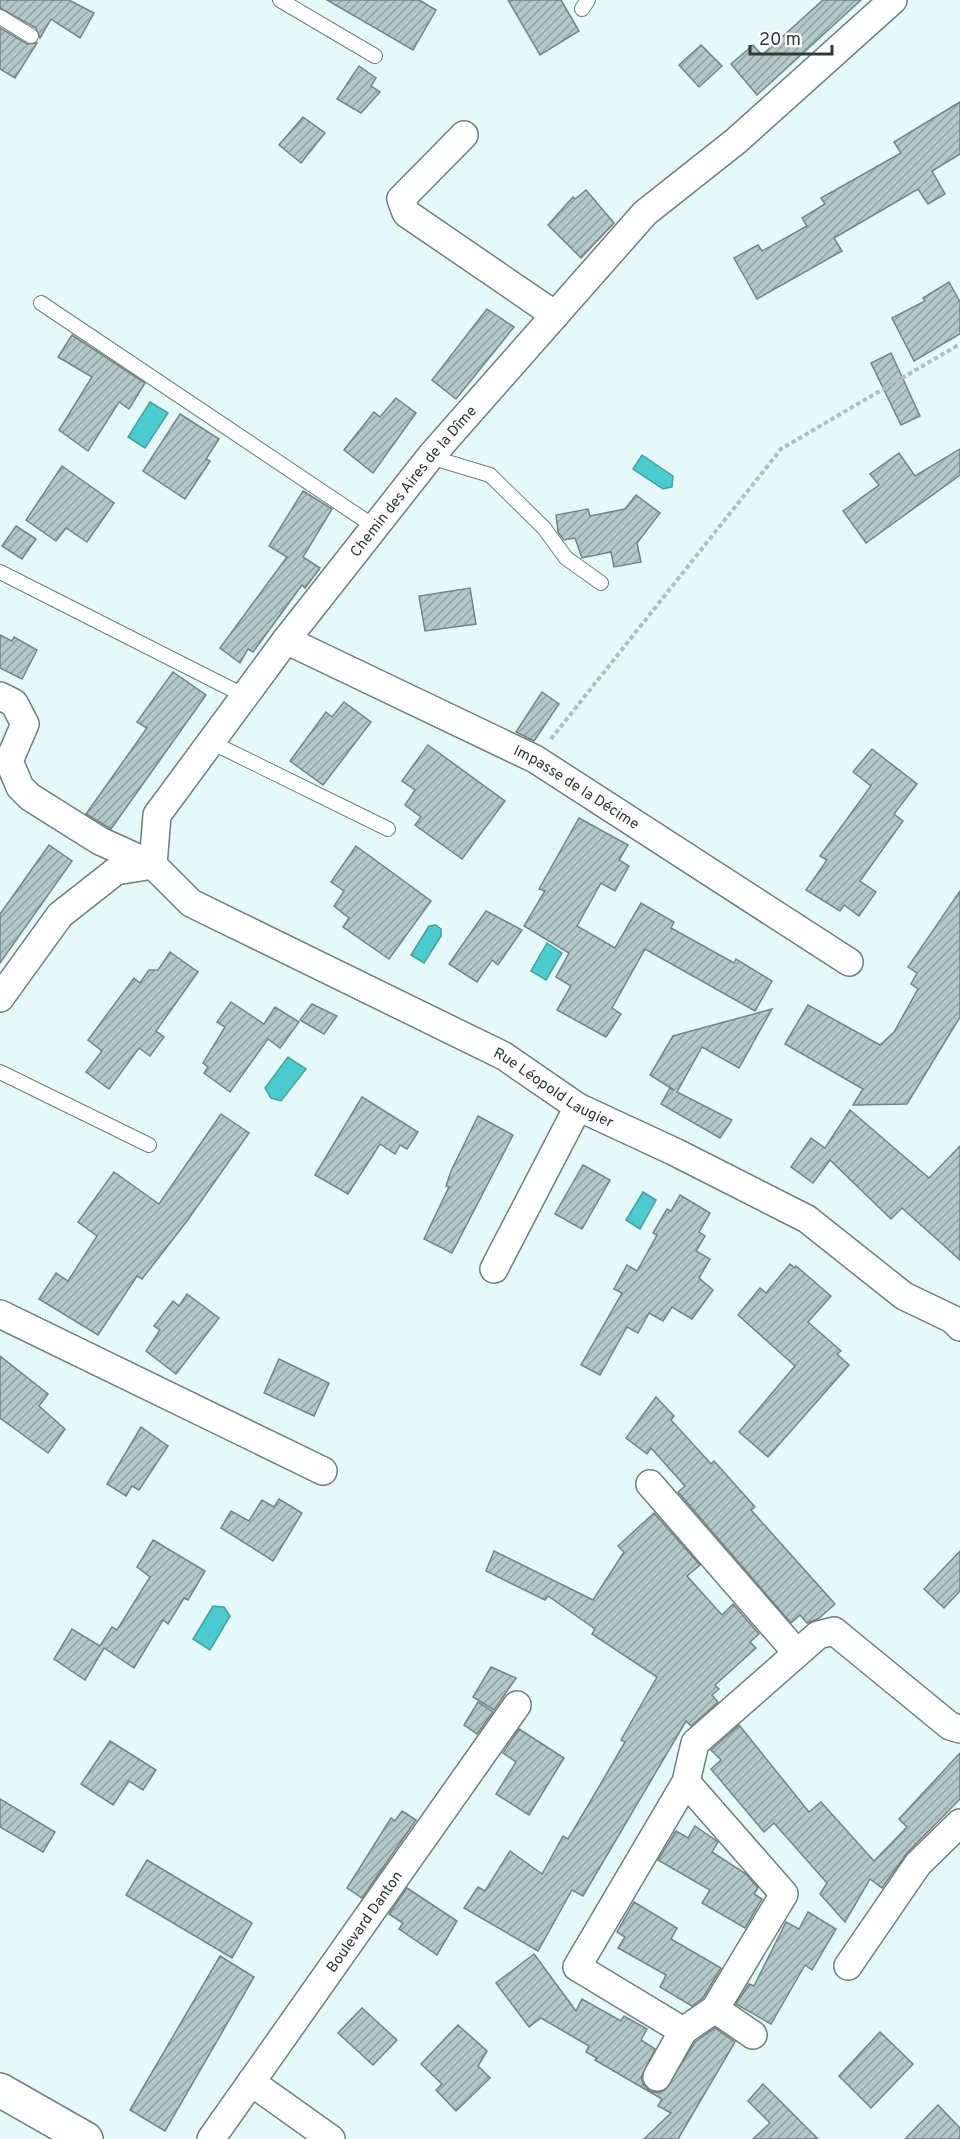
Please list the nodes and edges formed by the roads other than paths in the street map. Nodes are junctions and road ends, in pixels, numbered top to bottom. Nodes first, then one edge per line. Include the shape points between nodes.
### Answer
1 (280, 0) edge
2 (893, 0) edge
3 (0, 17) edge
4 (31, 36) dead end
5 (375, 56) dead end
6 (464, 135) dead end
7 (40, 303) dead end
8 (555, 315) junction
9 (430, 458) junction
10 (375, 527) junction
11 (0, 572) edge
12 (601, 583) dead end
13 (286, 640) junction
14 (0, 696) edge
15 (245, 696) junction
16 (211, 742) junction
17 (388, 829) dead end
18 (153, 866) junction
19 (849, 962) dead end
20 (0, 998) edge
21 (0, 1072) edge
22 (578, 1107) junction
23 (149, 1145) dead end
24 (494, 1269) dead end
25 (0, 1314) edge
26 (957, 1319) edge
27 (323, 1471) dead end
28 (650, 1484) dead end
29 (797, 1653) junction
30 (517, 1705) dead end
31 (960, 1729) edge
32 (686, 1782) junction
33 (960, 1823) edge
34 (848, 1966) dead end
35 (715, 2009) junction
36 (683, 2031) junction
37 (753, 2035) dead end
38 (657, 2077) dead end
39 (251, 2082) junction
40 (0, 2090) edge
41 (86, 2139) edge
42 (211, 2139) edge
43 (331, 2139) edge

1 - 5 lane
2 - 8 street, Chemin des Aires de la Dîme via 736,141 645,213
3 - 4 lane
6 - 8 street via 401,199 406,213
7 - 10 lane
8 - 9 street, Chemin des Aires de la Dîme
9 - 10 street, Chemin des Aires de la Dîme
9 - 12 lane via 490,475 544,528 566,558
10 - 13 street, Chemin des Aires de la Dîme
11 - 15 lane
13 - 15 street, Chemin des Aires de la Dîme
13 - 19 street, Impasse de la Décime via 535,759
14 - 18 street, Rue Léopold Laugier via 14,703 25,724 9,761 20,786 30,797 100,841
15 - 16 street, Chemin des Aires de la Dîme
16 - 17 lane
16 - 18 street, Chemin des Aires de la Dîme via 157,815
18 - 20 street via 116,871 60,915
18 - 22 street, Rue Léopold Laugier via 191,903 504,1056
21 - 23 lane
22 - 24 street
22 - 26 street, Rue Léopold Laugier via 807,1219 904,1296
25 - 27 street
28 - 29 street
29 - 31 street via 818,1635 834,1631 950,1726
29 - 32 street via 695,1743
30 - 39 street, Boulevard Danton
32 - 35 street via 784,1894
32 - 36 street via 577,1967
33 - 34 street via 918,1864
35 - 36 street
35 - 37 street
36 - 38 street
39 - 42 street, Boulevard Danton
39 - 43 street
40 - 41 main road

